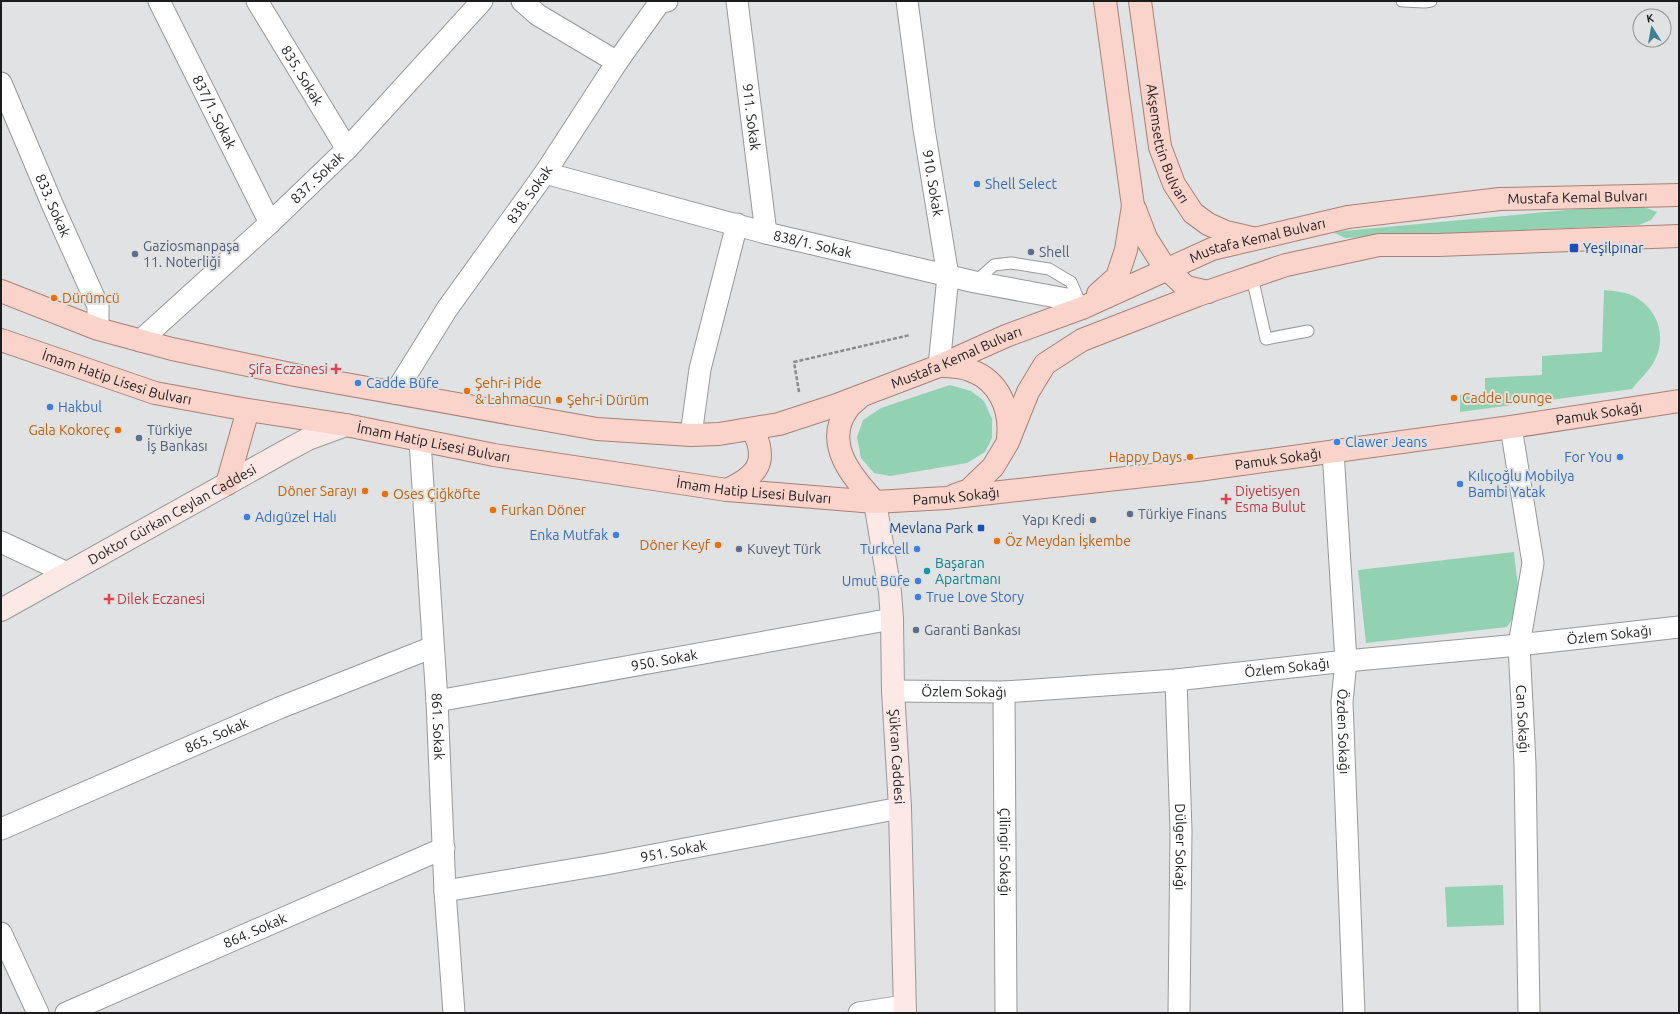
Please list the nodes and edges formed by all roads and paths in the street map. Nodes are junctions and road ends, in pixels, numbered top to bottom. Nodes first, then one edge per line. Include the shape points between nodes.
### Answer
1 (159, 1) edge
2 (258, 1) edge
3 (482, 1) edge
4 (522, 1) edge
5 (662, 1) edge
6 (737, 1) edge
7 (907, 1) edge
8 (1105, 1) edge
9 (1140, 1) edge
10 (1402, 1) edge
11 (1431, 1) edge
12 (617, 62) junction
13 (1, 83) edge
14 (348, 149) junction
15 (545, 173) junction
16 (1679, 195) edge
17 (1133, 206) junction
18 (270, 223) junction
19 (737, 224) junction
20 (766, 233) junction
21 (1679, 236) edge
22 (1257, 238) junction
23 (1167, 269) junction
24 (948, 276) junction
25 (1252, 277) junction
26 (1, 291) edge
27 (1208, 292) junction
28 (1082, 308) junction
29 (98, 329) junction
30 (1308, 331) dead end
31 (910, 336) dead end
32 (1, 340) edge
33 (140, 341) junction
34 (939, 366) junction
35 (395, 393) junction
36 (862, 395) junction
37 (1679, 401) edge
38 (248, 410) junction
39 (804, 416) junction
40 (346, 425) junction
41 (1511, 427) junction
42 (753, 430) junction
43 (691, 435) junction
44 (420, 441) junction
45 (1008, 442) junction
46 (1333, 451) junction
47 (227, 484) junction
48 (727, 490) junction
49 (946, 498) junction
50 (875, 502) junction
51 (1, 542) edge
52 (67, 573) junction
53 (1, 610) edge
54 (892, 619) junction
55 (1679, 627) edge
56 (1519, 645) junction
57 (433, 646) junction
58 (1346, 661) junction
59 (1176, 680) junction
60 (894, 691) junction
61 (1004, 692) junction
62 (437, 702) junction
63 (900, 808) junction
64 (1, 829) edge
65 (444, 848) junction
66 (445, 891) junction
67 (1, 933) edge
68 (904, 1009) edge
69 (38, 1013) edge
70 (66, 1013) edge
71 (454, 1013) edge
72 (859, 1013) edge
73 (1006, 1013) edge
74 (1179, 1013) edge
75 (1354, 1013) edge
76 (1529, 1013) edge

1 - 18 street, 837/1. Sokak
2 - 14 street, 835. Sokak
3 - 14 street, 837. Sokak
4 - 12 street via 538,15
5 - 12 street, 838. Sokak
6 - 20 street, 911. Sokak
7 - 24 street, 910. Sokak
8 - 17 main road
9 - 22 main road, Akşemsettin Bulvarı via 1160,147 1174,184 1193,213 1208,224 1237,235
10 - 11 lane
12 - 15 street, 838. Sokak
13 - 29 street, 833. Sokak via 98,306
14 - 18 street, 837. Sokak
15 - 19 street, 838/1. Sokak
15 - 35 street, 838. Sokak via 447,309
16 - 22 main road, Mustafa Kemal Bulvarı via 1500,199 1348,217
17 - 23 main road via 1146,238
17 - 28 main road via 1126,250 1117,278
18 - 33 street, 837. Sokak
19 - 20 street, 838/1. Sokak
19 - 43 street via 700,369
20 - 24 street, 838/1. Sokak
21 - 25 main road via 1379,245 1286,266
22 - 23 main road, Mustafa Kemal Bulvarı via 1212,249
23 - 27 main road via 1186,287
23 - 28 main road, Mustafa Kemal Bulvarı
24 - 28 street, 838/1. Sokak via 1066,299
24 - 34 street, 910. Sokak
25 - 27 main road
25 - 30 lane via 1266,339
26 - 29 main road
27 - 45 main road via 1082,340 1045,364 1028,392
28 - 34 main road, Mustafa Kemal Bulvarı via 1006,336
29 - 33 main road
31 - 39 path via 794,362
32 - 38 main road, İmam Hatip Lisesi Bulvarı via 155,393
33 - 35 main road via 295,375
34 - 36 main road, Mustafa Kemal Bulvarı
34 - 45 main road via 962,367 974,371 992,386 1004,401 1008,418
35 - 43 main road via 597,429
36 - 39 main road
36 - 50 main road via 847,410 839,425 838,444 853,478
37 - 41 main road, Pamuk Sokağı
38 - 40 main road, İmam Hatip Lisesi Bulvarı
38 - 47 main road
39 - 42 main road
40 - 44 main road, İmam Hatip Lisesi Bulvarı
40 - 47 street, Doktor Gürkan Ceylan Caddesi via 308,439
41 - 46 main road, Pamuk Sokağı
41 - 56 street, Can Sokağı via 1533,563
42 - 43 main road
42 - 48 main road via 759,442 759,463 745,482
44 - 48 main road, İmam Hatip Lisesi Bulvarı via 494,455
44 - 57 street, 861. Sokak
45 - 49 main road via 993,467 969,490
46 - 49 main road, Pamuk Sokağı via 1198,470
46 - 58 street, Özden Sokağı
47 - 52 street, Doktor Gürkan Ceylan Caddesi
48 - 50 main road, İmam Hatip Lisesi Bulvarı
49 - 50 main road, Pamuk Sokağı
50 - 54 street, Şükran Caddesi
51 - 52 street
52 - 53 street, Doktor Gürkan Ceylan Caddesi
54 - 60 street, Şükran Caddesi
54 - 62 street, 950. Sokak
55 - 56 street, Özlem Sokağı
56 - 58 street, Özlem Sokağı
56 - 76 street, Can Sokağı via 1525,764
57 - 62 street, 861. Sokak
57 - 64 street, 865. Sokak via 278,708
58 - 59 street, Özlem Sokağı
58 - 75 street, Özden Sokağı via 1342,702
59 - 61 street, Özlem Sokağı
59 - 74 street, Dülger Sokağı via 1181,831
60 - 61 street, Özlem Sokağı
60 - 63 street, Şükran Caddesi
61 - 73 street, Çilingir Sokağı
62 - 65 street, 861. Sokak
63 - 66 street, 951. Sokak via 606,864
63 - 68 street, Şükran Caddesi
65 - 66 street, 861. Sokak
65 - 70 street, 864. Sokak
66 - 71 street, 861. Sokak
67 - 69 street
68 - 72 street

